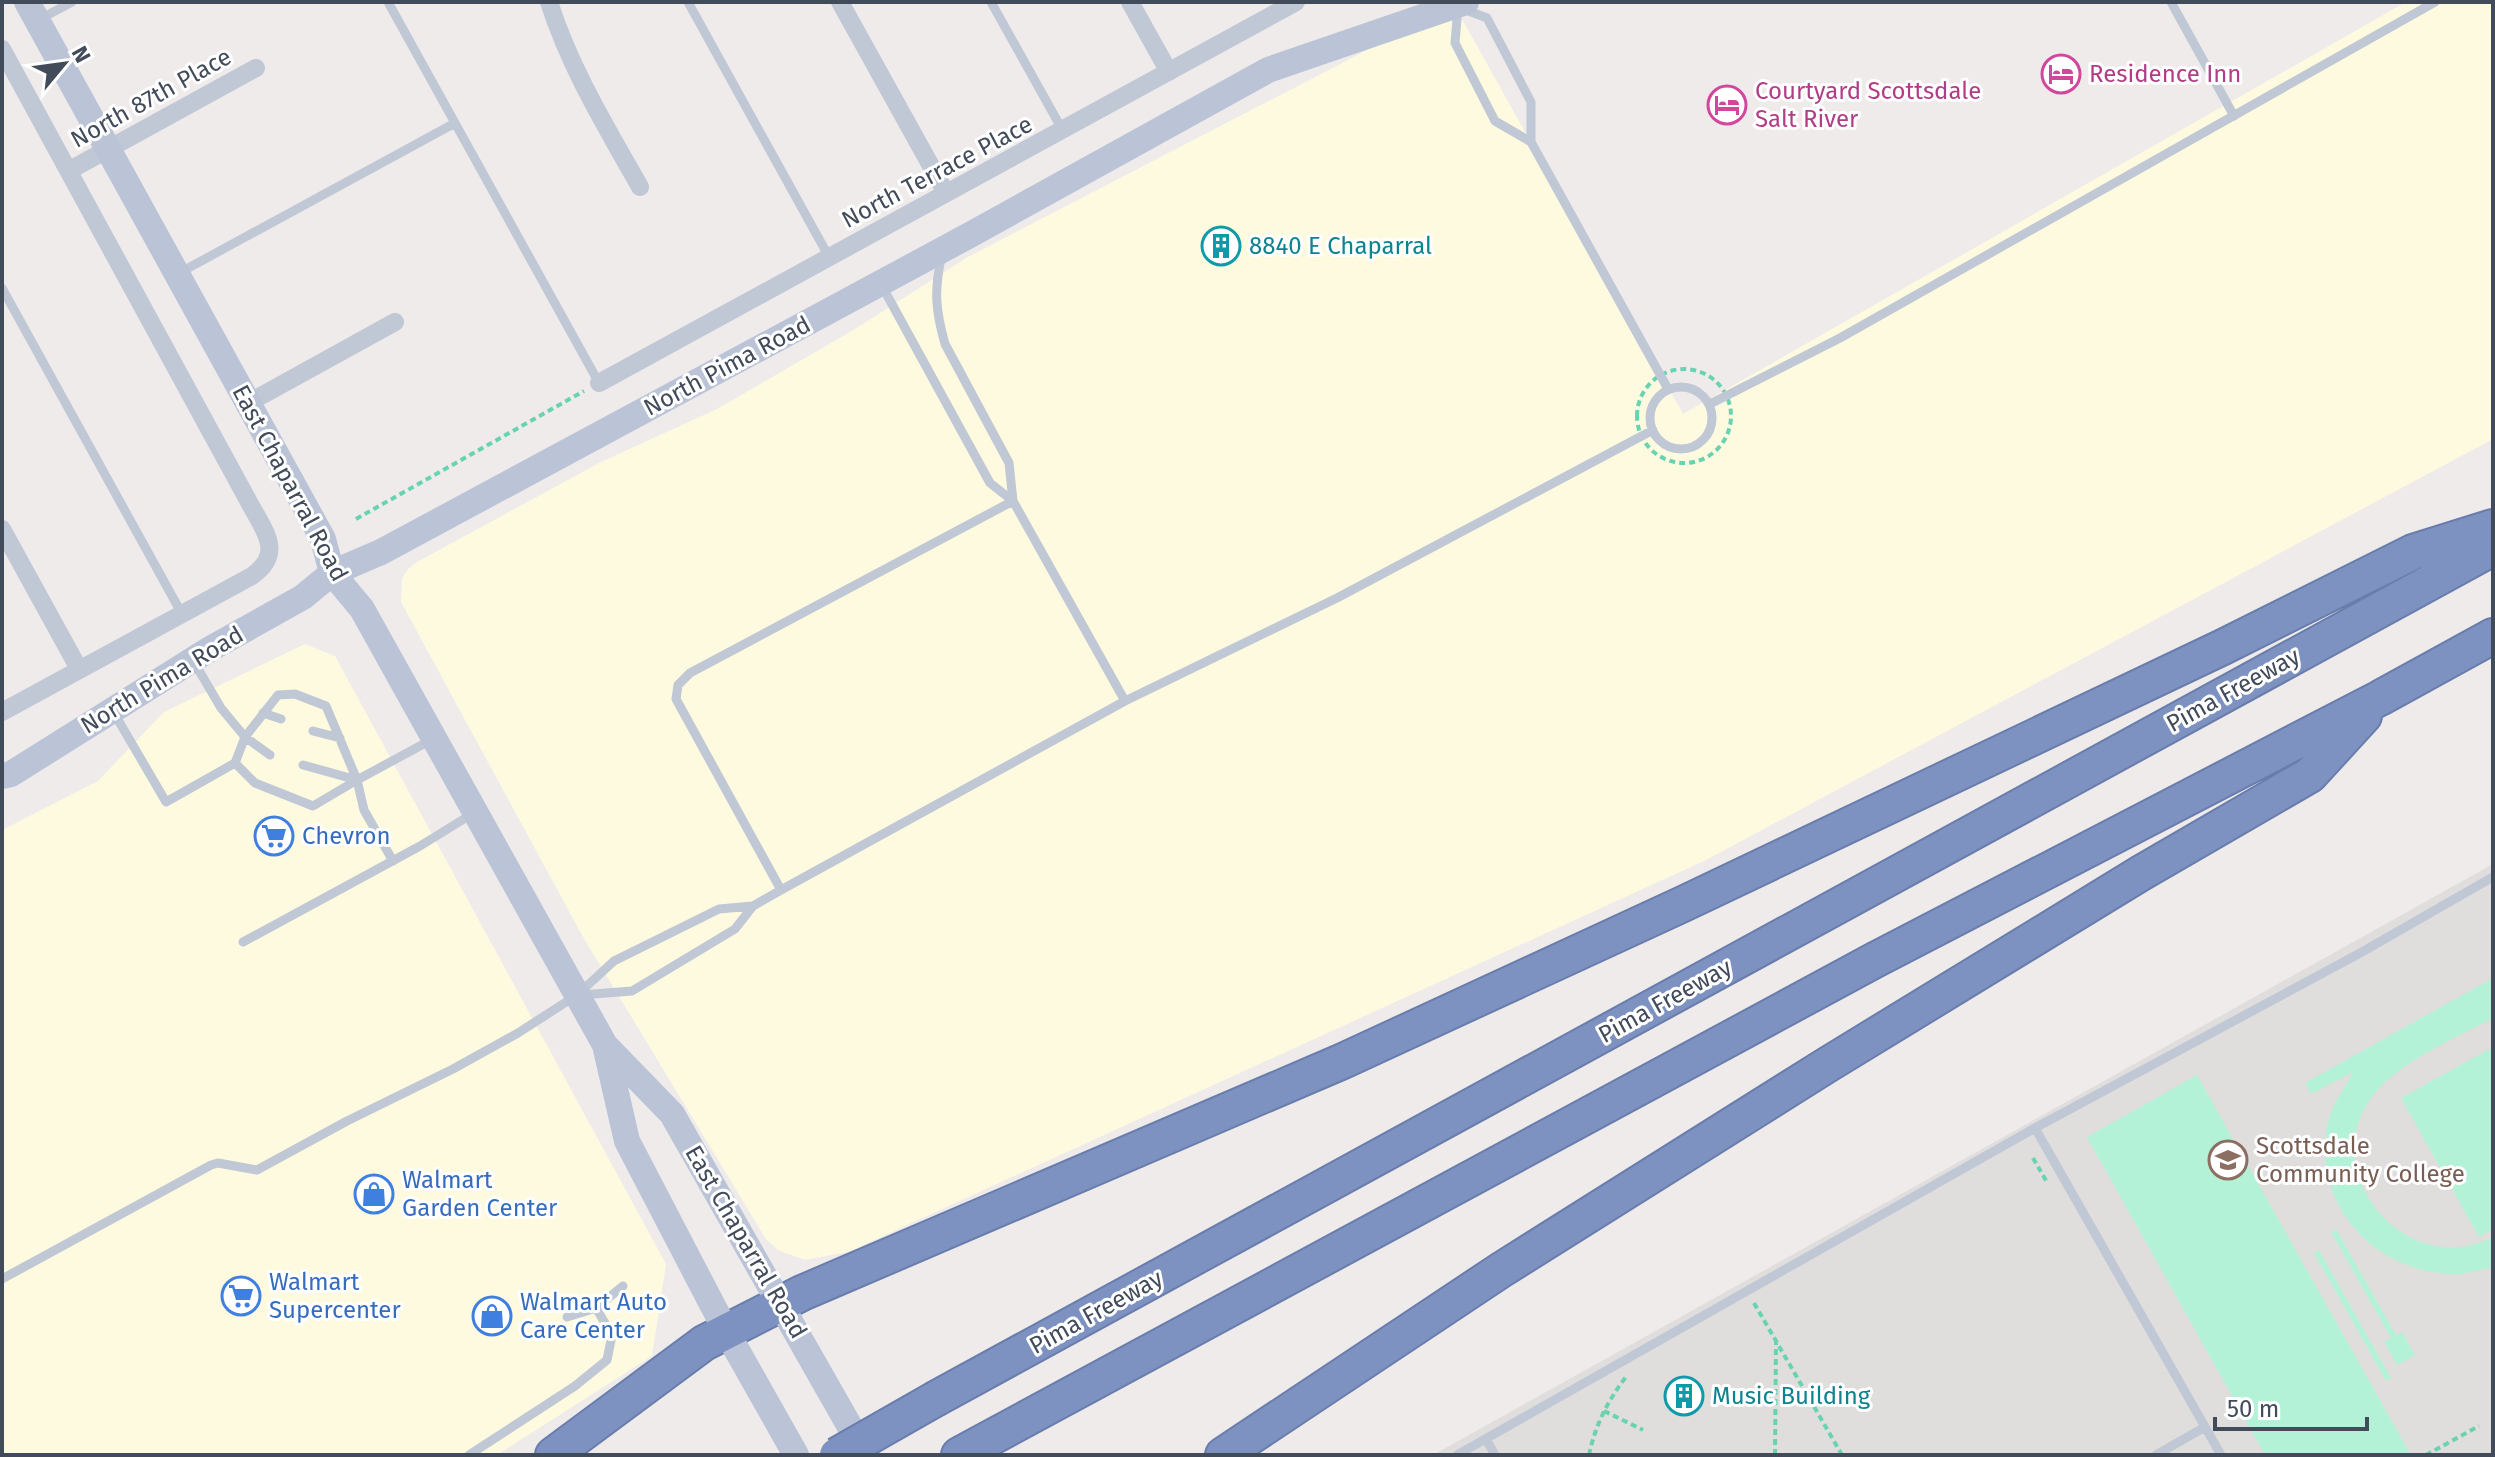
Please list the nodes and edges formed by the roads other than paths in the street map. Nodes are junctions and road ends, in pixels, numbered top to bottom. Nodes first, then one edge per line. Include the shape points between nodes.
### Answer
1 (72, 2) edge
2 (388, 2) edge
3 (549, 2) edge
4 (688, 2) edge
5 (840, 2) edge
6 (991, 2) edge
7 (1130, 2) edge
8 (1296, 2) edge
9 (2171, 2) edge
10 (2435, 2) edge
11 (1462, 4) edge
12 (1273, 8) edge
13 (32, 12) edge
14 (2, 49) edge
15 (256, 68) dead end
16 (1169, 72) junction
17 (2234, 116) junction
18 (455, 123) junction
19 (1063, 131) junction
20 (1531, 142) junction
21 (108, 150) junction
22 (70, 170) junction
23 (640, 187) dead end
24 (946, 193) junction
25 (944, 249) junction
26 (829, 257) junction
27 (177, 274) junction
28 (881, 283) junction
29 (2, 288) edge
30 (395, 322) dead end
31 (599, 383) joint
32 (1668, 389) junction
33 (248, 403) junction
34 (1710, 404) junction
35 (1653, 430) junction
36 (1013, 501) junction
37 (2493, 527) edge
38 (2, 529) edge
39 (2493, 548) edge
40 (269, 558) joint
41 (332, 573) junction
42 (182, 614) junction
43 (2493, 636) edge
44 (193, 659) junction
45 (79, 669) junction
46 (2380, 698) junction
47 (1125, 701) junction
48 (112, 710) junction
49 (2, 712) edge
50 (263, 713) junction
51 (281, 719) dead end
52 (313, 731) dead end
53 (245, 737) junction
54 (340, 738) junction
55 (434, 739) junction
56 (270, 755) dead end
57 (235, 763) junction
58 (303, 765) dead end
59 (5, 778) edge
60 (357, 780) junction
61 (475, 812) junction
62 (393, 861) junction
63 (2493, 877) edge
64 (781, 890) junction
65 (753, 906) junction
66 (243, 942) dead end
67 (577, 995) junction
68 (605, 1045) junction
69 (2035, 1128) junction
70 (2, 1279) edge
71 (623, 1286) dead end
72 (781, 1303) junction
73 (596, 1308) junction
74 (567, 1317) dead end
75 (726, 1331) junction
76 (2205, 1427) junction
77 (1486, 1439) junction
78 (964, 1452) edge
79 (469, 1455) edge
80 (553, 1455) edge
81 (796, 1455) edge
82 (837, 1455) edge
83 (866, 1455) edge
84 (1223, 1455) edge
85 (1457, 1455) edge
86 (1495, 1455) edge
87 (2156, 1455) edge
88 (2221, 1455) edge

1 - 13 lane
2 - 18 lane
3 - 23 street via 585,88
4 - 26 lane
5 - 24 street
6 - 19 lane
7 - 16 street
8 - 12 street, North Terrace Place
9 - 17 lane
10 - 17 lane
11 - 20 lane via 1487,18 1531,102
11 - 20 lane via 1455,43 1495,121
11 - 25 main road, North Pima Road via 1268,70
12 - 16 street, North Terrace Place
13 - 21 main road, East Chaparral Road
14 - 22 street, East Chaparral Road
15 - 21 street, North 87th Place
16 - 19 street, North Terrace Place
17 - 34 lane via 1840,338
18 - 27 lane
18 - 31 lane
19 - 24 street, North Terrace Place
20 - 32 lane
21 - 22 street, North 87th Place
21 - 27 main road, East Chaparral Road
22 - 40 street, East Chaparral Road via 268,536
24 - 26 street, North Terrace Place
25 - 28 main road, North Pima Road
25 - 36 lane via 934,295 939,323 945,344 1009,463
26 - 31 street, North Terrace Place
27 - 33 main road, East Chaparral Road
28 - 36 lane via 990,483
28 - 41 main road, North Pima Road via 381,552
29 - 42 lane
30 - 33 street
32 - 34 lane via 1696,390
32 - 35 lane via 1651,411
33 - 41 main road, East Chaparral Road via 323,539
34 - 35 lane via 1709,433 1694,446 1675,448
35 - 47 lane via 1337,598
36 - 47 lane
36 - 64 lane via 690,673 678,685 676,699
37 - 72 highway via 2413,552 2209,654 1356,1055
38 - 45 street
39 - 82 highway, Pima Freeway, bridge
40 - 42 street, North Pima Road via 252,576
41 - 44 main road, North Pima Road via 303,597
41 - 55 main road, East Chaparral Road via 362,609
42 - 45 street, North Pima Road
43 - 46 highway
44 - 48 main road, North Pima Road
44 - 53 lane
45 - 49 street, North Pima Road
46 - 78 highway via 1875,960
46 - 84 highway via 2310,775 1847,1053 1501,1270
47 - 64 lane
48 - 57 lane via 166,802
48 - 59 main road, North Pima Road
50 - 51 lane
50 - 53 lane
50 - 54 lane via 278,695 295,694 326,706
52 - 54 lane
53 - 56 lane
53 - 57 lane
54 - 60 lane
55 - 60 lane
55 - 61 main road, East Chaparral Road
57 - 60 lane via 255,783 313,806
58 - 60 lane
60 - 62 lane via 364,810
61 - 62 lane
61 - 67 main road, East Chaparral Road
62 - 66 lane
63 - 69 lane
64 - 65 lane
65 - 67 lane via 719,909 620,958
65 - 67 lane via 735,929 632,991
67 - 68 main road, East Chaparral Road
67 - 70 lane via 491,1049 257,1170 211,1165
68 - 72 main road, East Chaparral Road via 672,1114
68 - 75 main road, East Chaparral Road via 627,1141
69 - 76 lane
69 - 77 lane
71 - 73 lane
72 - 75 highway
72 - 83 main road, East Chaparral Road
73 - 74 lane
73 - 79 lane via 612,1335 607,1360
75 - 80 highway
75 - 81 main road, East Chaparral Road
76 - 87 lane
76 - 88 lane
77 - 85 lane
77 - 86 lane

